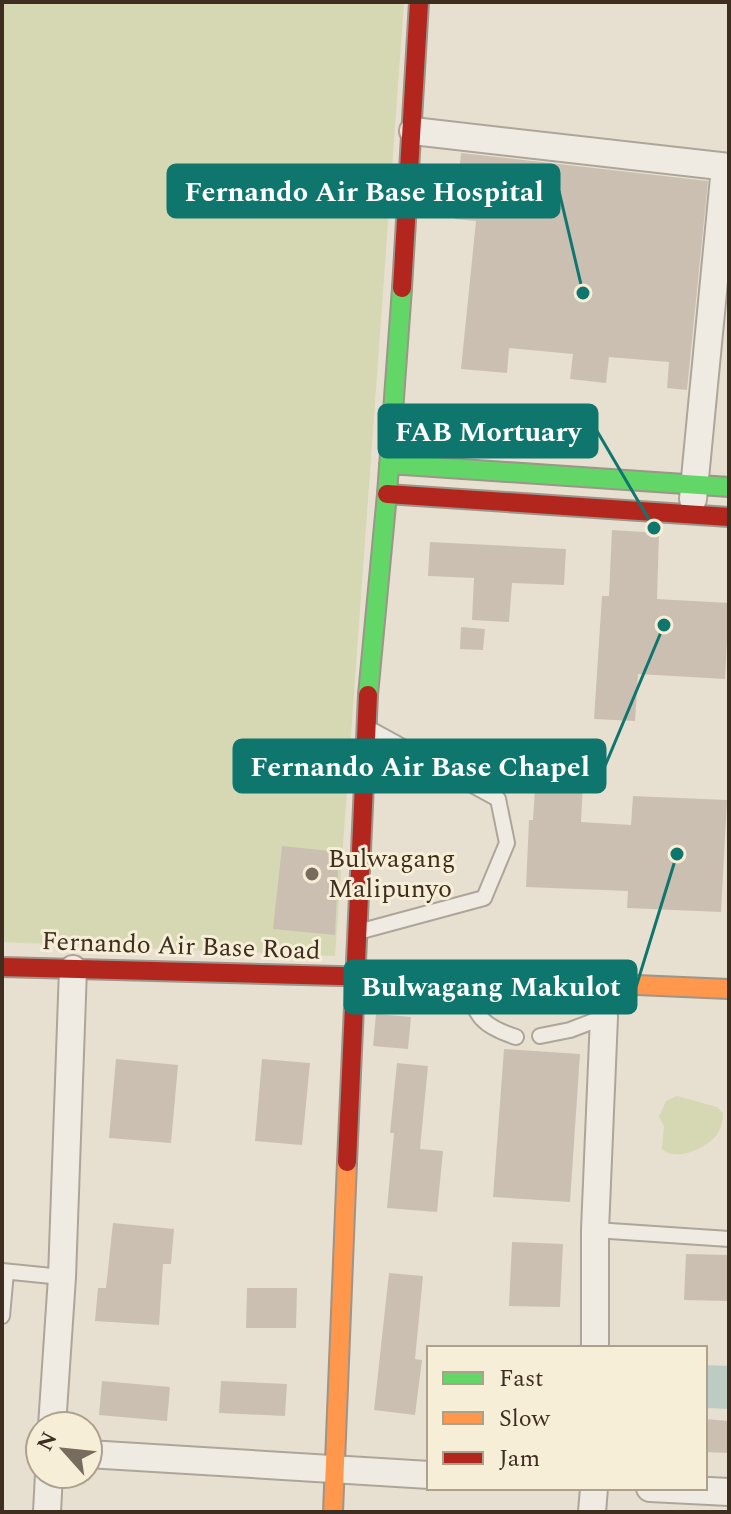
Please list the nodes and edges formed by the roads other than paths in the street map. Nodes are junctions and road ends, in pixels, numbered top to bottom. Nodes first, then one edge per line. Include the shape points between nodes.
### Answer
1 (419, 2) edge
2 (413, 131) junction
3 (727, 167) edge
4 (389, 464) junction
5 (483, 470) junction
6 (693, 485) junction
7 (729, 487) edge
8 (387, 494) junction
9 (482, 500) junction
10 (692, 515) junction
11 (729, 517) edge
12 (365, 726) junction
13 (358, 932) junction
14 (2, 967) edge
15 (73, 969) junction
16 (355, 977) junction
17 (463, 977) junction
18 (602, 984) junction
19 (729, 989) edge
20 (604, 1017) junction
21 (540, 1036) dead end
22 (516, 1037) dead end
23 (595, 1230) junction
24 (729, 1239) edge
25 (4, 1271) edge
26 (62, 1277) junction
27 (2, 1316) edge
28 (595, 1346) edge
29 (53, 1410) edge
30 (104, 1455) edge
31 (336, 1470) junction
32 (427, 1475) edge
33 (48, 1490) edge
34 (594, 1490) edge
35 (690, 1490) edge
36 (729, 1492) edge
37 (47, 1512) edge
38 (333, 1512) edge
39 (592, 1512) edge

1 - 2 street, Fernando Air Base Road
2 - 3 street
2 - 4 street, Fernando Air Base Road
3 - 6 street
4 - 5 street
4 - 8 street, Fernando Air Base Road
5 - 6 street
5 - 9 street
6 - 7 street
6 - 10 street
8 - 9 street
8 - 12 street, Fernando Air Base Road
9 - 10 street
10 - 11 street
12 - 13 street, Fernando Air Base Road
12 - 13 lane via 498,799 507,843 484,898
13 - 16 street, Fernando Air Base Road
14 - 15 street, Fernando Air Base Road
15 - 16 street, Fernando Air Base Road
15 - 26 street
16 - 17 street
16 - 31 street
17 - 18 street
17 - 22 lane via 476,1011 492,1029
18 - 19 street
18 - 20 street
20 - 21 lane
20 - 23 street
23 - 24 lane
23 - 28 street
25 - 26 lane
25 - 27 lane
26 - 29 street
30 - 31 street
31 - 32 street
31 - 38 street
33 - 37 street
34 - 39 street
35 - 36 street

